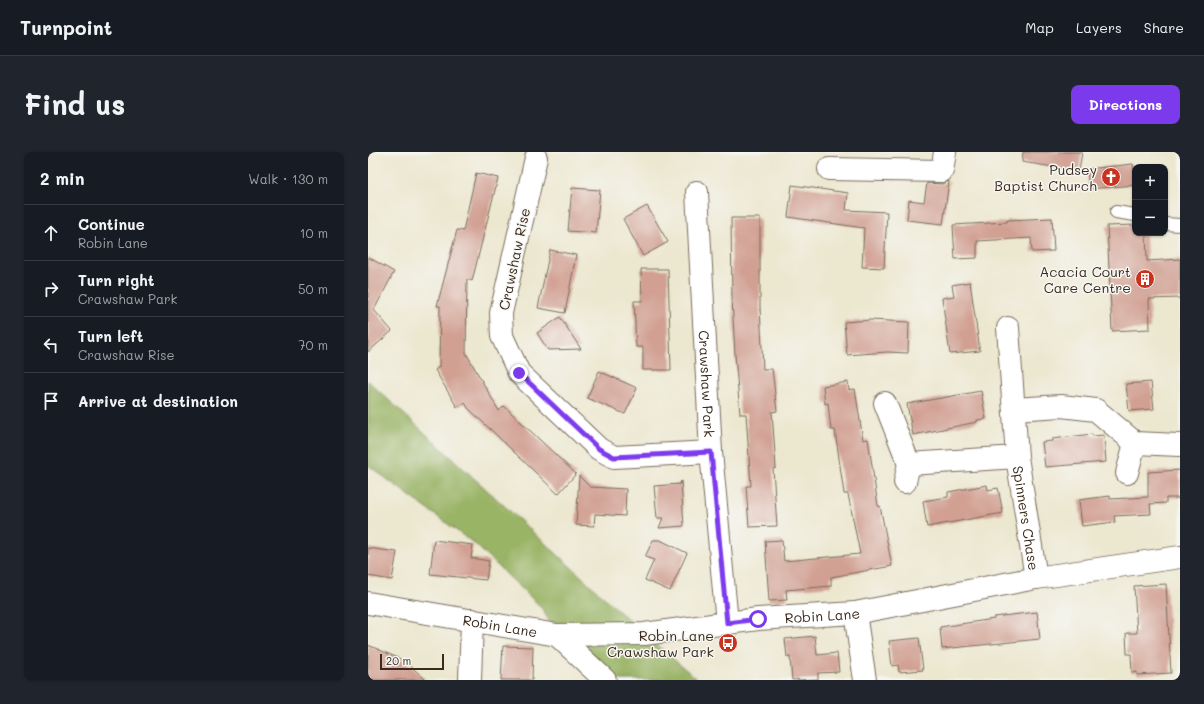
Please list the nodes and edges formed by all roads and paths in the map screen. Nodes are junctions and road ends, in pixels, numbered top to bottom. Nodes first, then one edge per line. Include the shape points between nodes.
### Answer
1 (945, 152) edge
2 (536, 158) dead end
3 (829, 169) dead end
4 (697, 192) dead end
5 (1116, 212) dead end
6 (1132, 215) edge
7 (1168, 224) edge
8 (1180, 225) edge
9 (1008, 328) dead end
10 (885, 403) dead end
11 (1014, 409) junction
12 (1135, 443) junction
13 (1180, 444) edge
14 (711, 452) junction
15 (1017, 457) junction
16 (1127, 473) dead end
17 (1180, 557) edge
18 (1036, 578) junction
19 (368, 603) edge
20 (855, 613) junction
21 (472, 620) junction
22 (727, 623) junction
23 (557, 635) junction
24 (470, 680) edge
25 (605, 680) edge
26 (865, 680) edge

1 - 3 street via 942,171
2 - 14 street, Crawshaw Rise via 502,313 502,336 519,373 599,449 614,457
4 - 14 street, Crawshaw Park
5 - 6 lane
7 - 8 lane
9 - 11 street, Spinners Chase
10 - 15 street, Spinners Chase via 907,473
11 - 12 street via 1061,406 1096,410
11 - 15 street, Spinners Chase
12 - 13 street
12 - 16 street
14 - 22 street, Crawshaw Park
15 - 18 street, Spinners Chase
17 - 18 street, Robin Lane
18 - 20 street, Robin Lane
19 - 21 street, Robin Lane
20 - 22 street, Robin Lane
20 - 26 street
21 - 23 street, Robin Lane
21 - 24 street
22 - 23 street, Robin Lane via 660,633
23 - 25 street

